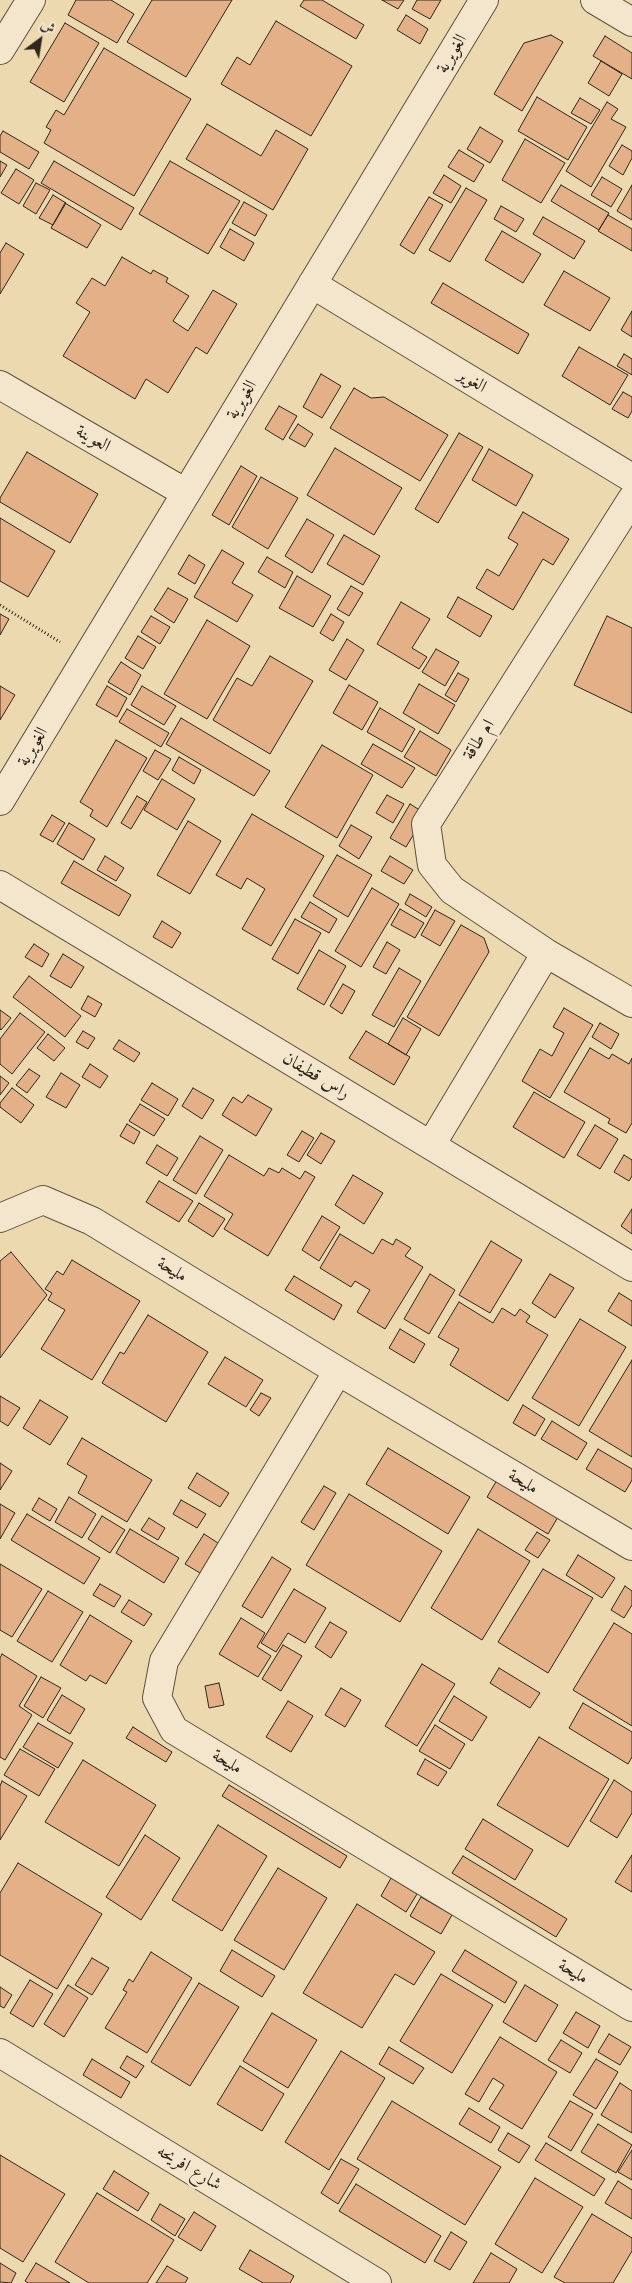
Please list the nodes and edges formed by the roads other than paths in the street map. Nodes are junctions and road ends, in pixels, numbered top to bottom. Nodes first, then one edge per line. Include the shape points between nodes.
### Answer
1 (31, 0) edge
2 (484, 0) edge
3 (595, 0) edge
4 (632, 22) edge
5 (0, 50) edge
6 (312, 284) junction
7 (0, 385) edge
8 (632, 478) edge
9 (186, 493) junction
10 (632, 499) edge
11 (0, 801) edge
12 (0, 886) edge
13 (546, 953) junction
14 (632, 1003) edge
15 (431, 1145) junction
16 (0, 1218) edge
17 (632, 1267) edge
18 (338, 1371) junction
19 (632, 1546) edge
20 (632, 2007) edge
21 (0, 2053) edge
22 (378, 2283) edge

1 - 5 street
2 - 6 street, الغويرية
3 - 4 street
6 - 8 street, الغوير
6 - 9 street, الغويرية
7 - 9 street, العوينة
9 - 11 street, الغويرية
10 - 13 street, ام طاقة via 426,824 432,865 452,890
12 - 15 street, راس قطيفان
13 - 14 street, ام طاقة
13 - 15 street
15 - 17 street, راس قطيفان
16 - 18 street, مليحة via 42,1200 92,1221
18 - 19 street, مليحة
18 - 20 street, مليحة via 164,1661 157,1698 174,1730
21 - 22 street, شارع افريحه

